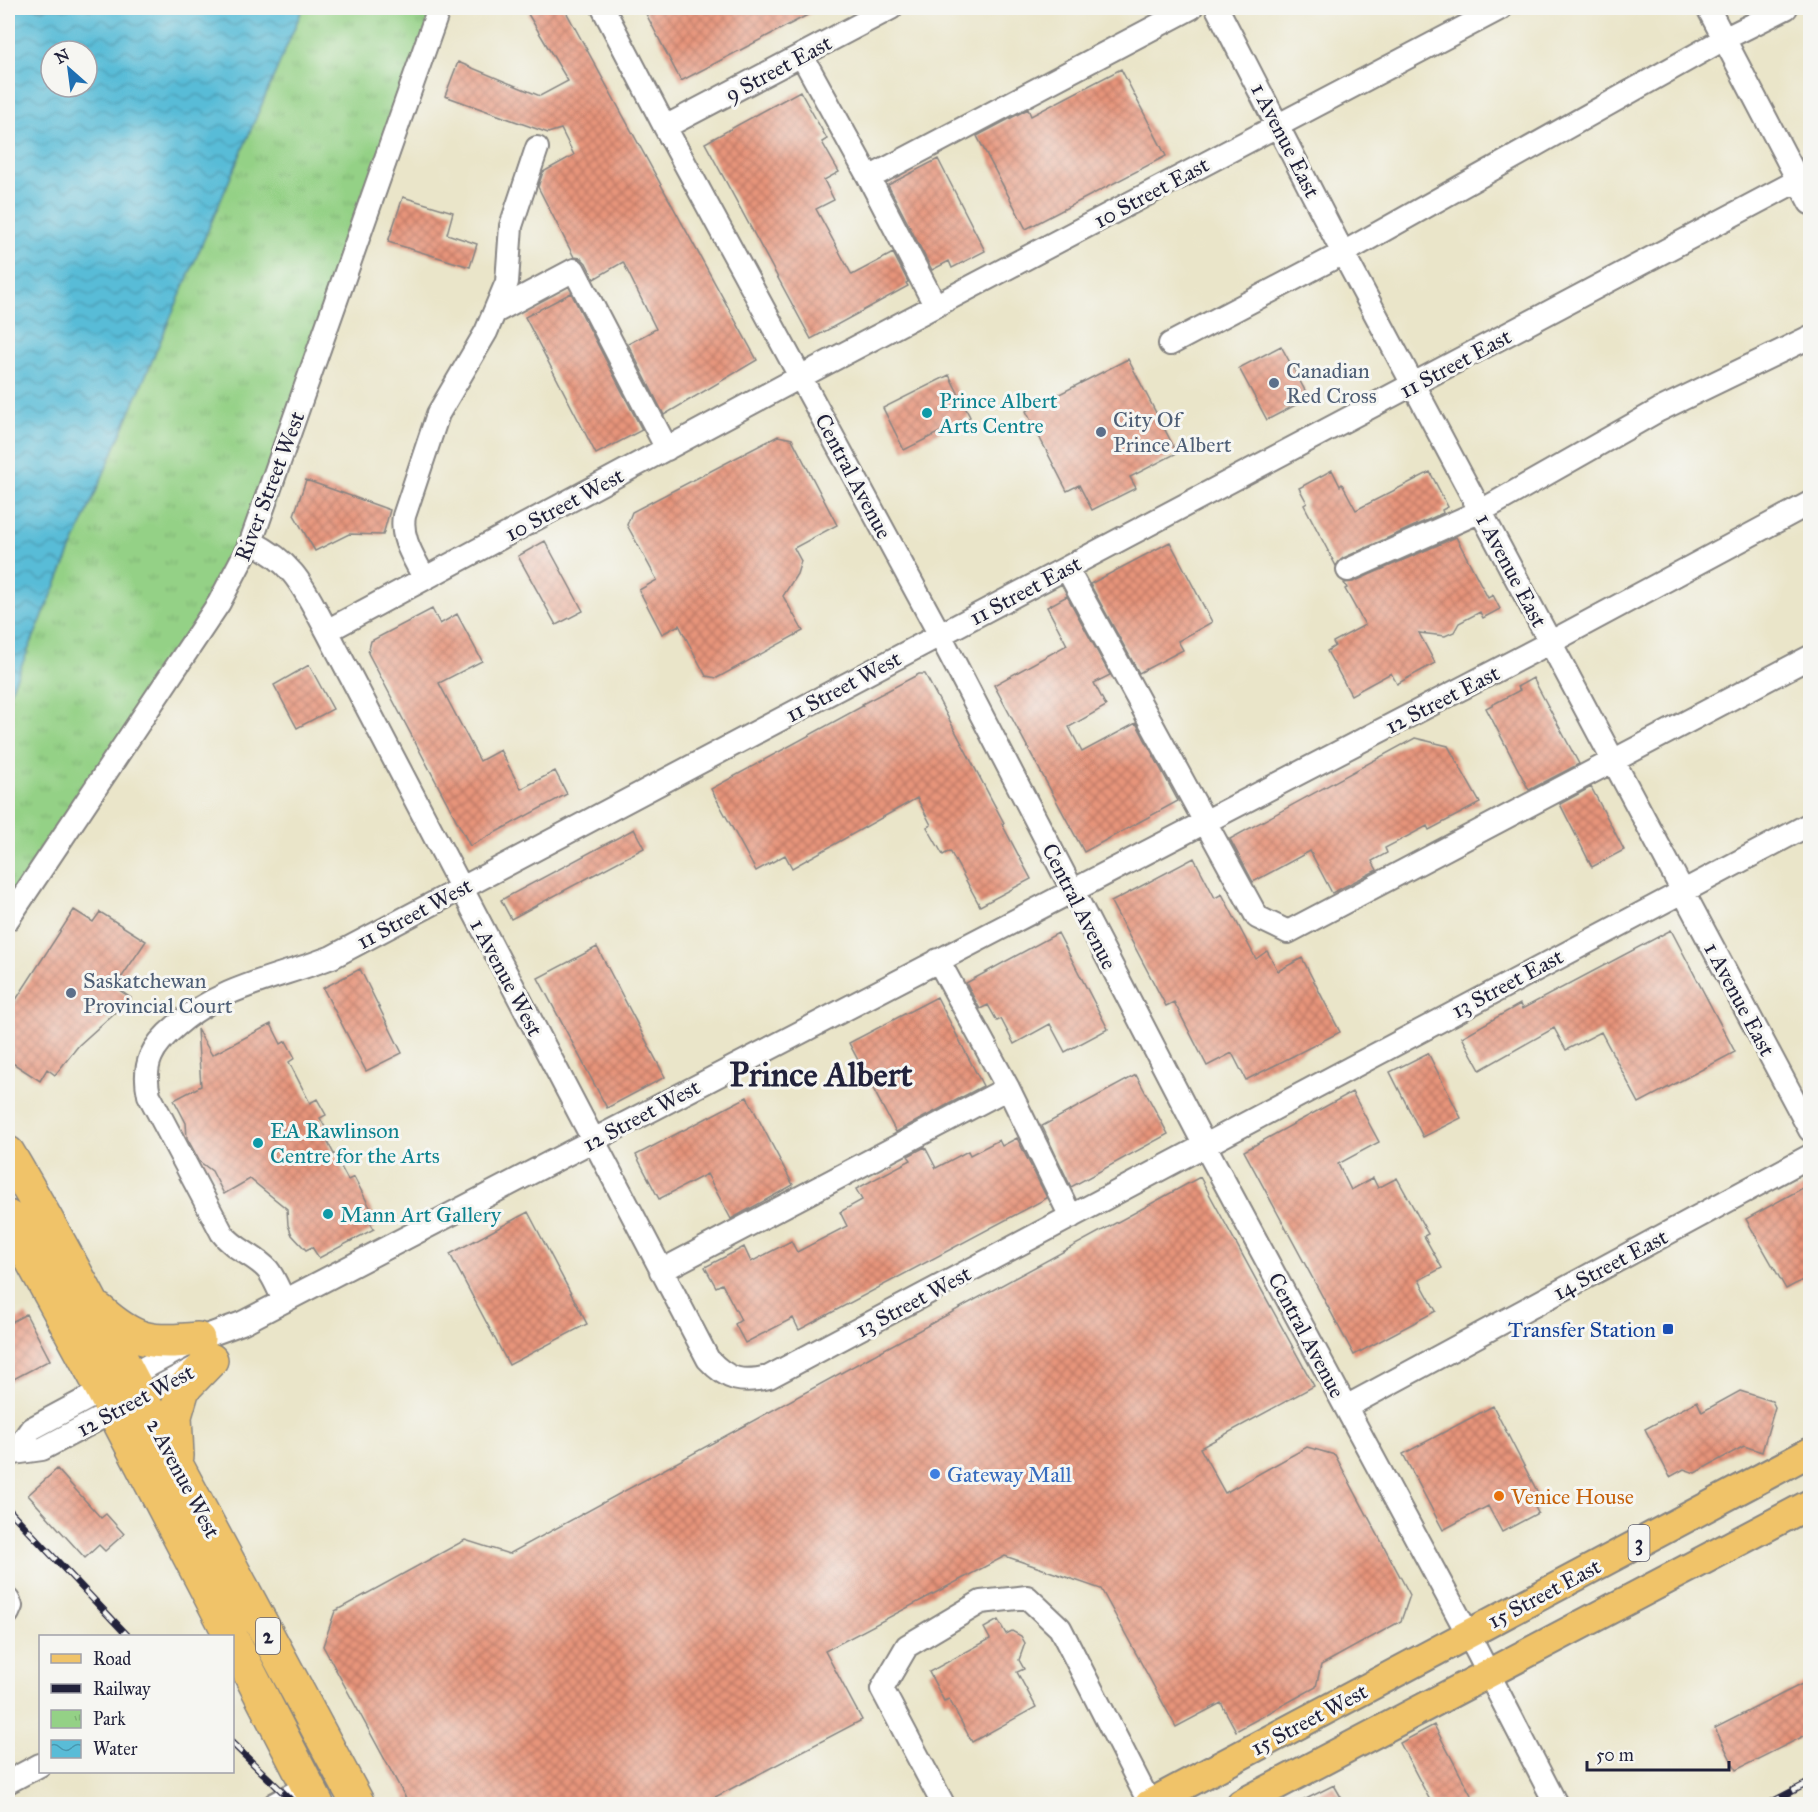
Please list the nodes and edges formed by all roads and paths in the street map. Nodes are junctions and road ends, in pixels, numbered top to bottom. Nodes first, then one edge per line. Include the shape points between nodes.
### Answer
1 (439, 8) edge
2 (603, 8) edge
3 (891, 8) edge
4 (1191, 8) edge
5 (1217, 8) edge
6 (1501, 8) edge
7 (1708, 8) edge
8 (1786, 8) edge
9 (1724, 39) junction
10 (802, 56) junction
11 (1278, 125) junction
12 (665, 127) junction
13 (537, 148) dead end
14 (869, 178) junction
15 (1805, 178) edge
16 (1810, 203) edge
17 (1343, 253) junction
18 (935, 306) junction
19 (495, 312) junction
20 (1810, 337) edge
21 (1170, 344) dead end
22 (800, 377) junction
23 (1414, 385) junction
24 (667, 448) junction
25 (1810, 504) edge
26 (1481, 511) junction
27 (251, 542) junction
28 (1067, 569) junction
29 (1348, 570) dead end
30 (424, 578) junction
31 (327, 631) junction
32 (940, 635) junction
33 (1551, 642) junction
34 (1810, 657) edge
35 (1614, 761) junction
36 (1205, 821) junction
37 (1810, 824) edge
38 (461, 888) junction
39 (1683, 890) junction
40 (1071, 891) junction
41 (8, 918) edge
42 (938, 960) junction
43 (1008, 1088) junction
44 (1810, 1130) edge
45 (592, 1140) junction
46 (1204, 1144) junction
47 (8, 1153) edge
48 (1810, 1156) edge
49 (8, 1217) edge
50 (1071, 1217) junction
51 (661, 1271) junction
52 (284, 1300) junction
53 (95, 1307) junction
54 (205, 1349) junction
55 (121, 1393) junction
56 (1346, 1407) junction
57 (1810, 1452) edge
58 (11, 1455) edge
59 (178, 1467) junction
60 (1810, 1504) edge
61 (8, 1600) edge
62 (8, 1613) edge
63 (1468, 1634) junction
64 (228, 1635) edge
65 (235, 1650) edge
66 (1489, 1675) junction
67 (39, 1766) edge
68 (8, 1782) edge
69 (313, 1796) edge
70 (275, 1804) edge
71 (358, 1804) edge
72 (943, 1804) edge
73 (1149, 1804) edge
74 (1241, 1804) edge
75 (1556, 1804) edge

1 - 27 street, River Street West
2 - 12 street, Central Avenue
3 - 10 street, 9 Street East
4 - 14 street
5 - 11 street, 1 Avenue East
6 - 11 street, 10 Street East
7 - 9 street
8 - 9 street
9 - 15 street
9 - 17 street
10 - 12 street, 9 Street East
10 - 14 street
11 - 17 street, 1 Avenue East
11 - 18 street, 10 Street East
12 - 22 street, Central Avenue
13 - 19 street via 511,226 507,282
14 - 18 street
15 - 16 street
15 - 23 street, 11 Street East
17 - 21 street
17 - 23 street, 1 Avenue East
18 - 22 street, 10 Street East
19 - 24 street via 574,270
19 - 30 street via 438,414 404,516 404,538
20 - 26 street via 1659,410
22 - 24 street, 10 Street West
22 - 32 street, Central Avenue
23 - 26 street, 1 Avenue East
23 - 28 street, 11 Street East
24 - 30 street, 10 Street West
25 - 33 street, 12 Street East
26 - 29 street
26 - 33 street, 1 Avenue East
27 - 31 street, 1 Avenue West via 274,554 295,574
27 - 41 street, River Street West via 214,612
28 - 32 street, 11 Street East
28 - 36 street
30 - 31 street, 10 Street West
31 - 38 street, 1 Avenue West
32 - 38 street, 11 Street West
32 - 40 street, Central Avenue
33 - 35 street, 1 Avenue East
33 - 36 street, 12 Street East
34 - 35 street
35 - 36 street via 1288,932 1257,917
35 - 39 street, 1 Avenue East
36 - 40 street, 12 Street East
37 - 39 street, 13 Street East
38 - 45 street, 1 Avenue West
38 - 52 street, 11 Street West via 332,957 217,997 175,1026 150,1057 146,1081 149,1095 217,1225 227,1240 268,1270
39 - 44 street, 1 Avenue East
39 - 46 street, 13 Street East
40 - 42 street, 12 Street West
40 - 46 street, Central Avenue
42 - 43 street
42 - 45 street, 12 Street West
43 - 50 street
43 - 51 street
45 - 51 street, 1 Avenue West
45 - 52 street, 12 Street West
46 - 50 street, 13 Street West
46 - 56 street, Central Avenue
47 - 53 highway, 2 Avenue West / 2
48 - 56 street, 14 Street East
49 - 55 highway, 2 Avenue West / 2
50 - 51 street, 13 Street West via 769,1377 752,1381 734,1379 718,1371 708,1359
52 - 54 street, 12 Street West
53 - 54 highway via 129,1334
53 - 55 highway, 2 Avenue West / 2
54 - 55 street, 12 Street West
54 - 59 highway via 183,1389 175,1416
55 - 58 street, 12 Street West via 31,1429
55 - 59 highway, 2 Avenue West / 2
55 - 64 highway, 2 Avenue West / 2
56 - 63 street, Central Avenue
57 - 63 main road, 15 Street East / 3
59 - 71 highway, 2 Avenue West / 2
60 - 66 main road, 15 Street East / 3
61 - 62 street
63 - 66 street, Central Avenue
63 - 73 main road, 15 Street West / 3
65 - 69 highway, 2 Avenue West / 2
66 - 74 main road, 15 Street West / 3
66 - 75 street, Central Avenue
67 - 68 street
69 - 70 street
72 - 73 street via 882,1689 907,1646 981,1602 1027,1597 1060,1628

